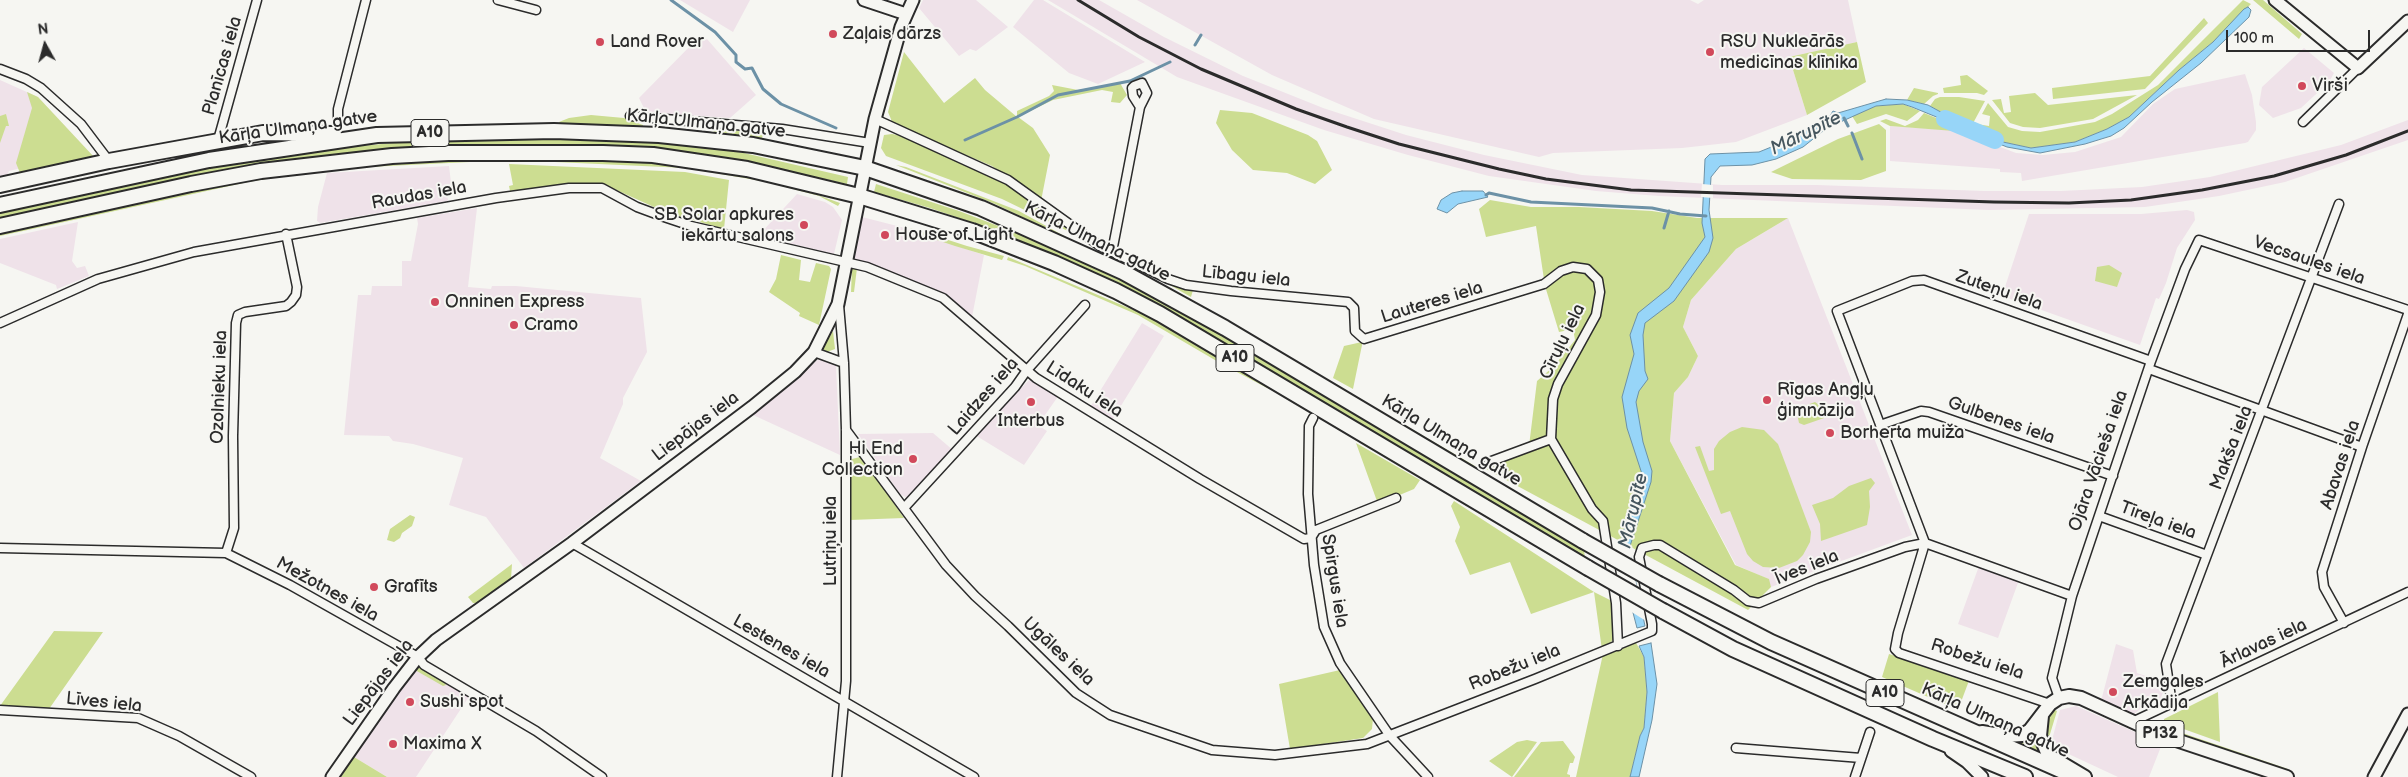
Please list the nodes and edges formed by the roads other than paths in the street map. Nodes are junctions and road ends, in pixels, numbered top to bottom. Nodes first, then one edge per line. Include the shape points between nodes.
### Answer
1 (257, 0) edge
2 (366, 0) edge
3 (498, 0) edge
4 (864, 0) edge
5 (913, 0) edge
6 (2275, 0) edge
7 (536, 10) dead end
8 (906, 14) junction
9 (2408, 22) edge
10 (2358, 68) junction
11 (0, 69) edge
12 (1140, 107) dead end
13 (630, 116) dead end
14 (875, 119) junction
15 (338, 122) dead end
16 (2303, 122) dead end
17 (377, 135) junction
18 (218, 140) junction
19 (870, 144) junction
20 (109, 161) junction
21 (865, 168) junction
22 (0, 186) edge
23 (859, 196) junction
24 (2339, 204) dead end
25 (0, 205) edge
26 (0, 226) edge
27 (286, 234) junction
28 (2200, 240) joint
29 (1112, 252) junction
30 (846, 262) junction
31 (2313, 278) junction
32 (1544, 284) joint
33 (838, 304) junction
34 (1085, 304) dead end
35 (1354, 308) joint
36 (2408, 312) edge
37 (0, 323) edge
38 (814, 352) junction
39 (2151, 361) junction
40 (844, 363) junction
41 (2149, 369) junction
42 (1027, 370) junction
43 (2263, 410) junction
44 (1313, 418) dead end
45 (1880, 425) junction
46 (846, 430) junction
47 (1551, 439) junction
48 (2362, 447) junction
49 (1489, 462) dead end
50 (2113, 476) junction
51 (1396, 498) dead end
52 (904, 508) junction
53 (2099, 516) junction
54 (1311, 538) junction
55 (572, 543) junction
56 (1925, 543) junction
57 (0, 548) edge
58 (226, 553) junction
59 (2207, 555) junction
60 (2408, 592) edge
61 (2072, 596) junction
62 (2344, 623) junction
63 (1652, 631) joint
64 (1618, 646) junction
65 (418, 657) junction
66 (844, 700) junction
67 (2054, 701) junction
68 (2172, 704) junction
69 (0, 710) edge
70 (2408, 714) edge
71 (2042, 716) junction
72 (2132, 722) junction
73 (1965, 728) junction
74 (1870, 732) dead end
75 (1390, 736) junction
76 (1933, 739) junction
77 (1736, 748) dead end
78 (1861, 758) junction
79 (251, 777) edge
80 (332, 777) edge
81 (602, 777) edge
82 (837, 777) edge
83 (974, 777) edge
84 (1428, 777) edge
85 (1855, 777) edge
86 (1982, 777) edge
87 (2026, 777) edge
88 (2076, 777) edge
89 (2085, 777) edge
90 (2288, 777) edge
91 (2374, 777) edge

1 - 18 street, Planīcas iela
2 - 15 street via 338,109
3 - 7 street
4 - 8 street
5 - 8 street, Liepājas iela
6 - 10 street
8 - 14 street, Liepājas iela
9 - 10 street
10 - 16 street
11 - 20 street via 41,88 81,124
12 - 29 street
13 - 19 street via 782,129
14 - 19 street, Liepājas iela
14 - 29 street, Lībagu iela via 1008,180 1058,218
17 - 18 highway via 263,132
17 - 21 highway, Kārļa Ulmaņa gatve / A10 via 554,131 659,135 753,145
17 - 25 highway, Kārļa Ulmaņa gatve / A10 via 209,160
18 - 20 highway
19 - 21 street, Liepājas iela
20 - 22 highway
21 - 23 street, Liepājas iela
21 - 73 highway, Kārļa Ulmaņa gatve / A10, bridge via 981,208 1123,272 1225,328 1659,584 1770,642
23 - 26 highway, Kārļa Ulmaņa gatve / A10 via 747,168 653,155 448,153 325,162 261,171
23 - 30 street, Liepājas iela
23 - 76 highway, Kārļa Ulmaņa gatve / A10, bridge via 972,231 1116,291 1732,649
24 - 31 street, Makša iela
27 - 30 street, Raudas iela via 496,198 590,187 602,188 637,207 691,226
27 - 37 street, Raudas iela via 194,252 130,269 90,282
27 - 58 street, Ozolnieku iela via 296,295 286,306 238,315 236,323 234,528
28 - 31 street, Vecsaules iela
28 - 39 street, Ojāra Vācieša iela via 2185,269
29 - 35 street, Lībagu iela via 1186,285 1348,302
30 - 33 street, Liepājas iela
30 - 42 street, Līdaku iela via 867,267 950,302
31 - 36 street, Vecsaules iela
31 - 43 street, Makša iela
32 - 35 street, Lauteres iela via 1364,339 1355,331
32 - 47 street, Cīruļu iela via 1561,271 1573,267 1587,268 1598,280 1600,292 1596,315 1553,399
33 - 38 street, Liepājas iela
33 - 40 street, Lutriņu iela
34 - 42 street, Laidzes iela
36 - 48 street, Abavas iela
38 - 40 street
38 - 55 street, Liepājas iela via 752,407
39 - 41 street, Ojāra Vācieša iela
39 - 45 street, Zuteņu iela via 1924,280 1912,281 1837,311
40 - 46 street, Lutriņu iela
41 - 43 street
41 - 50 street, Ojāra Vācieša iela
42 - 52 street, Laidzes iela
42 - 54 street, Līdaku iela via 1208,484 1304,539
43 - 48 street
43 - 59 street, Makša iela
44 - 54 street, Spirgus iela via 1309,426 1308,485
45 - 50 street, Gulbenes iela via 1922,411 1929,412
45 - 56 street
46 - 52 street, Ugāles iela
46 - 66 street, Lutriņu iela
47 - 49 street
47 - 64 street via 1592,509 1603,521 1616,603
48 - 62 street, Abavas iela via 2322,572 2324,587
50 - 53 street, Ojāra Vācieša iela
51 - 54 street via 1316,530
52 - 75 street, Ugāles iela via 946,565 975,596 1076,693 1110,715 1212,750 1247,754 1303,753 1367,744
53 - 59 street, Tīreļa iela
53 - 61 street, Ojāra Vācieša iela
54 - 75 street, Spirgus iela via 1324,627 1332,648
55 - 65 street, Liepājas iela via 462,620
55 - 66 street, Lestenes iela
56 - 61 street
56 - 63 street, Īves iela via 1843,569 1759,603 1748,601 1660,546 1642,548 1639,566
56 - 67 street, Robežu iela via 1895,649 1899,653
57 - 58 street, Mežotnes iela
58 - 65 street, Mežotnes iela
59 - 68 street, Makša iela via 2166,664
60 - 62 street, Ārlavas iela
61 - 67 street, Ojāra Vācieša iela via 2052,678
62 - 68 street, Ārlavas iela
63 - 64 street, Robežu iela
64 - 75 street, Robežu iela
65 - 80 street, Liepājas iela
65 - 81 street, Mežotnes iela via 424,665 536,731
66 - 82 street, Lutriņu iela
66 - 83 street, Lestenes iela
67 - 71 main road
67 - 72 main road, Robežu iela / P132 via 2069,696 2082,698
68 - 72 street, Ārlavas iela
69 - 79 street, Līves iela via 138,718 179,736
70 - 91 street
71 - 73 main road via 2022,735 2006,736
71 - 89 main road via 2040,736 2048,755
72 - 90 main road, Robežu iela / P132 via 2164,736
73 - 88 highway, Kārļa Ulmaņa gatve / A10
74 - 78 street
75 - 84 street, Spirgus iela
76 - 86 street via 1967,762
76 - 87 highway, Kārļa Ulmaņa gatve / A10
77 - 78 street
78 - 85 street

